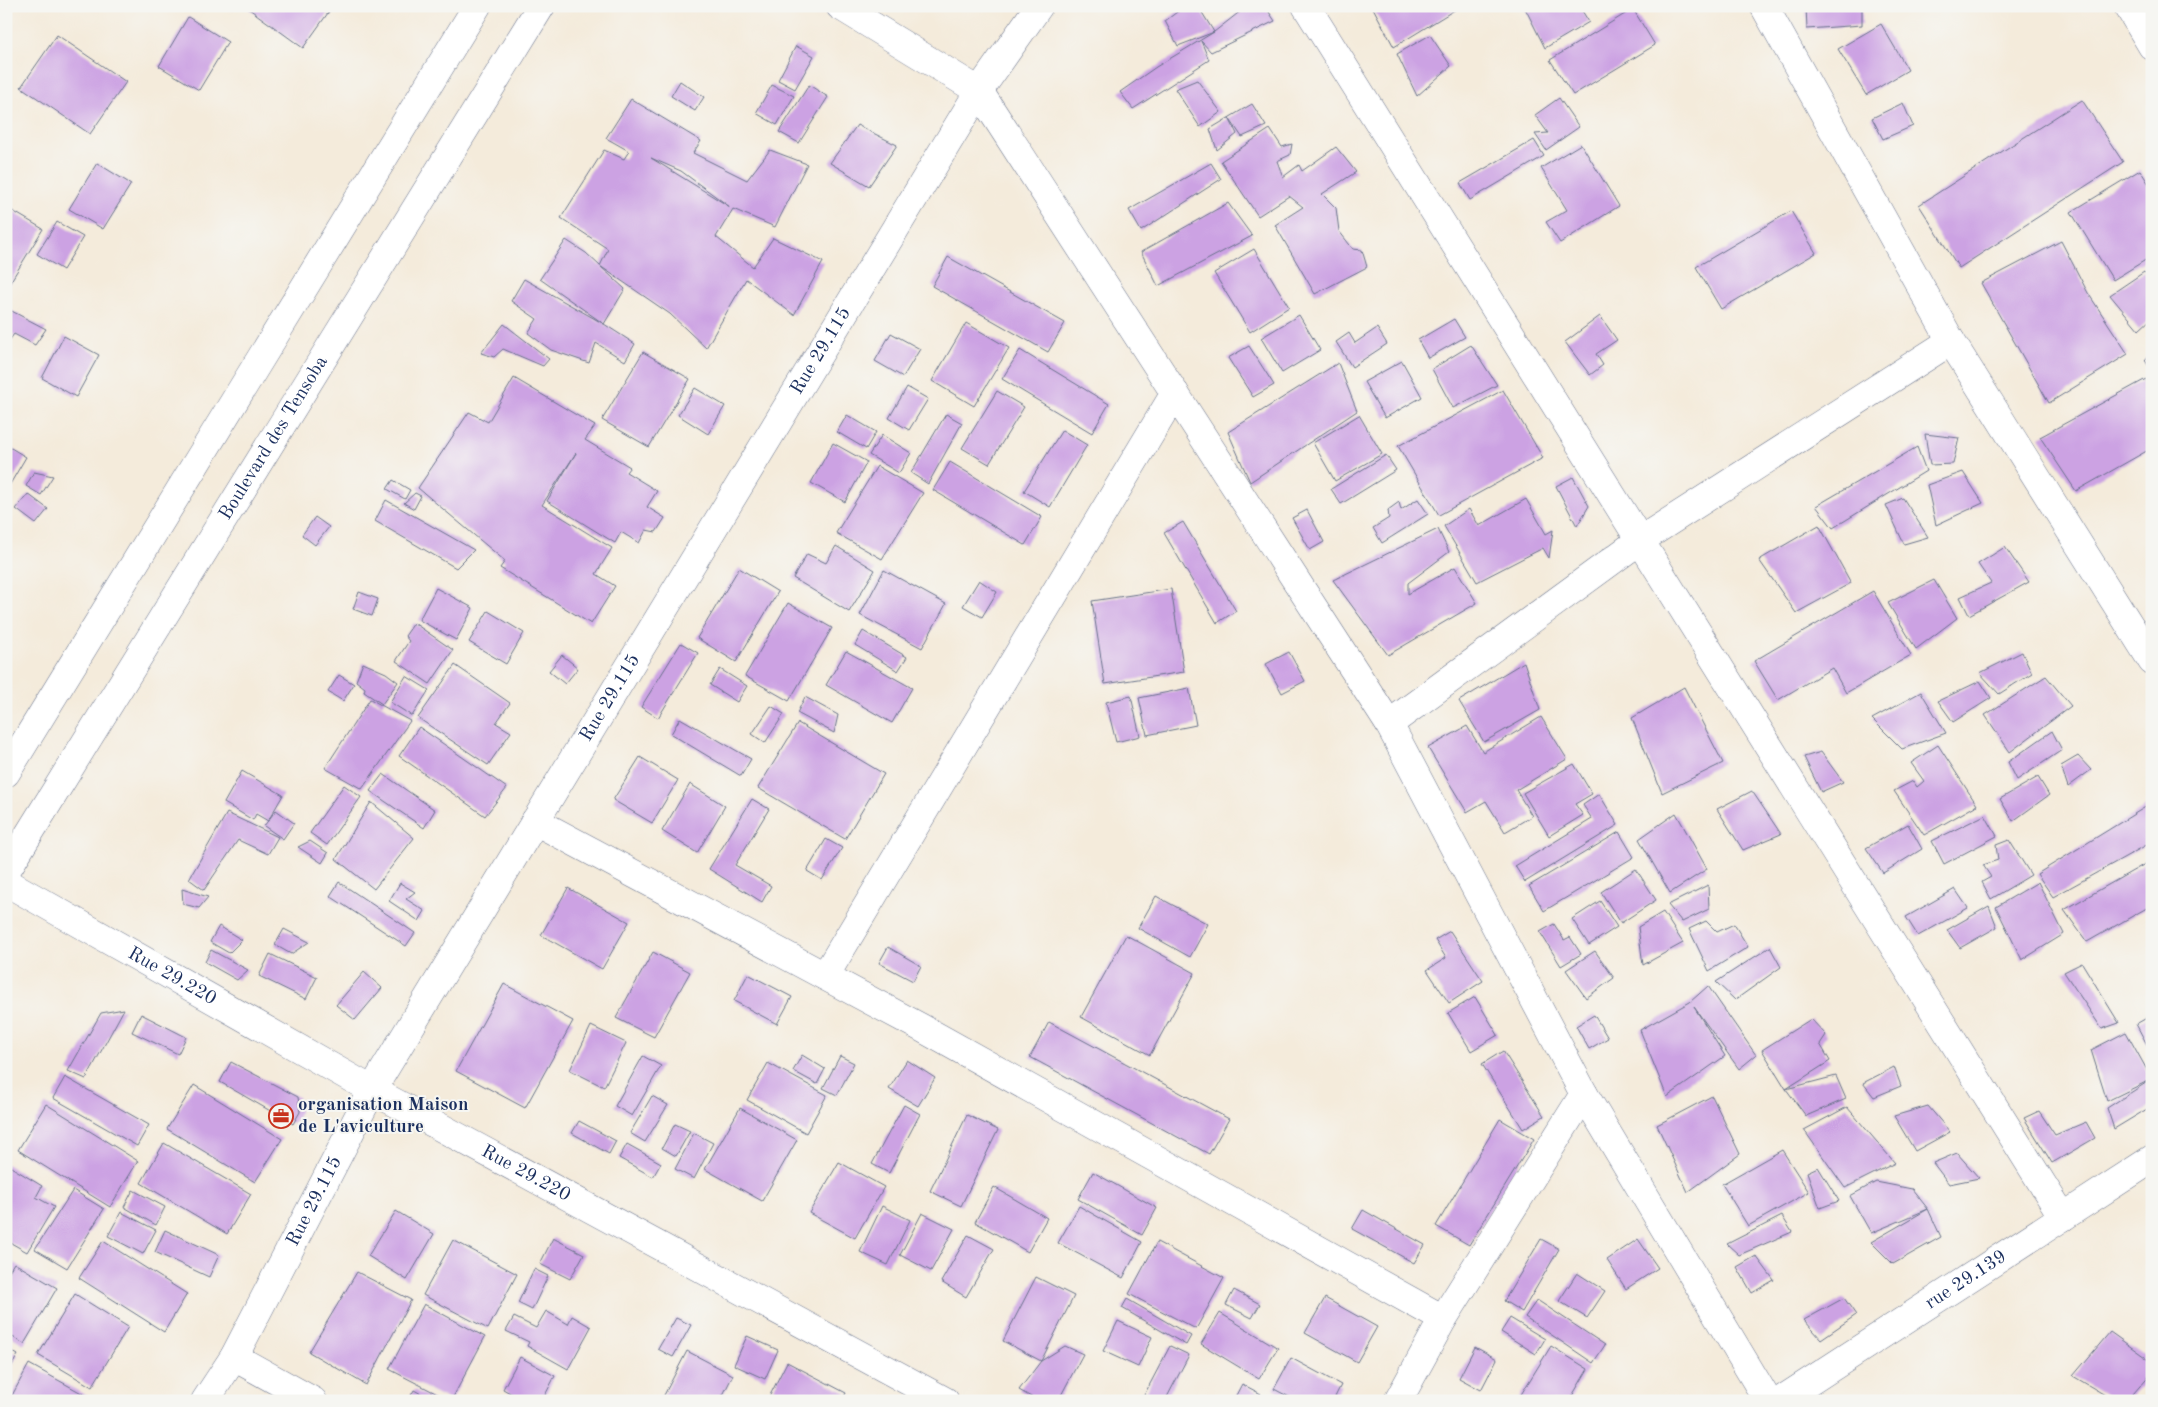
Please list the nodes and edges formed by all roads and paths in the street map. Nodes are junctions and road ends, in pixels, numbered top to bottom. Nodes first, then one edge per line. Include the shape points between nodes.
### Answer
1 (477, 6) edge
2 (541, 6) edge
3 (840, 6) edge
4 (1039, 6) edge
5 (1306, 6) edge
6 (1764, 6) edge
7 (2128, 6) edge
8 (2152, 46) edge
9 (980, 91) junction
10 (1951, 341) junction
11 (1175, 393) junction
12 (1639, 541) junction
13 (2152, 661) edge
14 (1389, 724) junction
15 (6, 773) edge
16 (535, 821) junction
17 (6, 871) edge
18 (6, 882) edge
19 (824, 976) junction
20 (372, 1090) junction
21 (1584, 1094) junction
22 (2152, 1159) edge
23 (2063, 1217) junction
24 (1443, 1319) junction
25 (234, 1356) junction
26 (205, 1401) edge
27 (313, 1401) edge
28 (945, 1401) edge
29 (1398, 1401) edge
30 (1768, 1401) edge
31 (1780, 1401) edge

1 - 15 street
2 - 17 street, Boulevard des Tensoba
3 - 9 street
4 - 9 street, Rue 29.115
5 - 12 street
6 - 10 street
7 - 8 street
9 - 11 street
9 - 16 street, Rue 29.115
10 - 12 street
10 - 13 street
11 - 14 street
11 - 19 street
12 - 14 street
12 - 23 street
14 - 21 street
16 - 19 street
16 - 20 street, Rue 29.115
18 - 20 street, Rue 29.220
19 - 24 street
20 - 25 street, Rue 29.115
20 - 28 street, Rue 29.220
21 - 24 street
21 - 30 street
22 - 23 street, rue 29.139
23 - 31 street, rue 29.139
24 - 29 street
25 - 26 street, Rue 29.115
25 - 27 street

